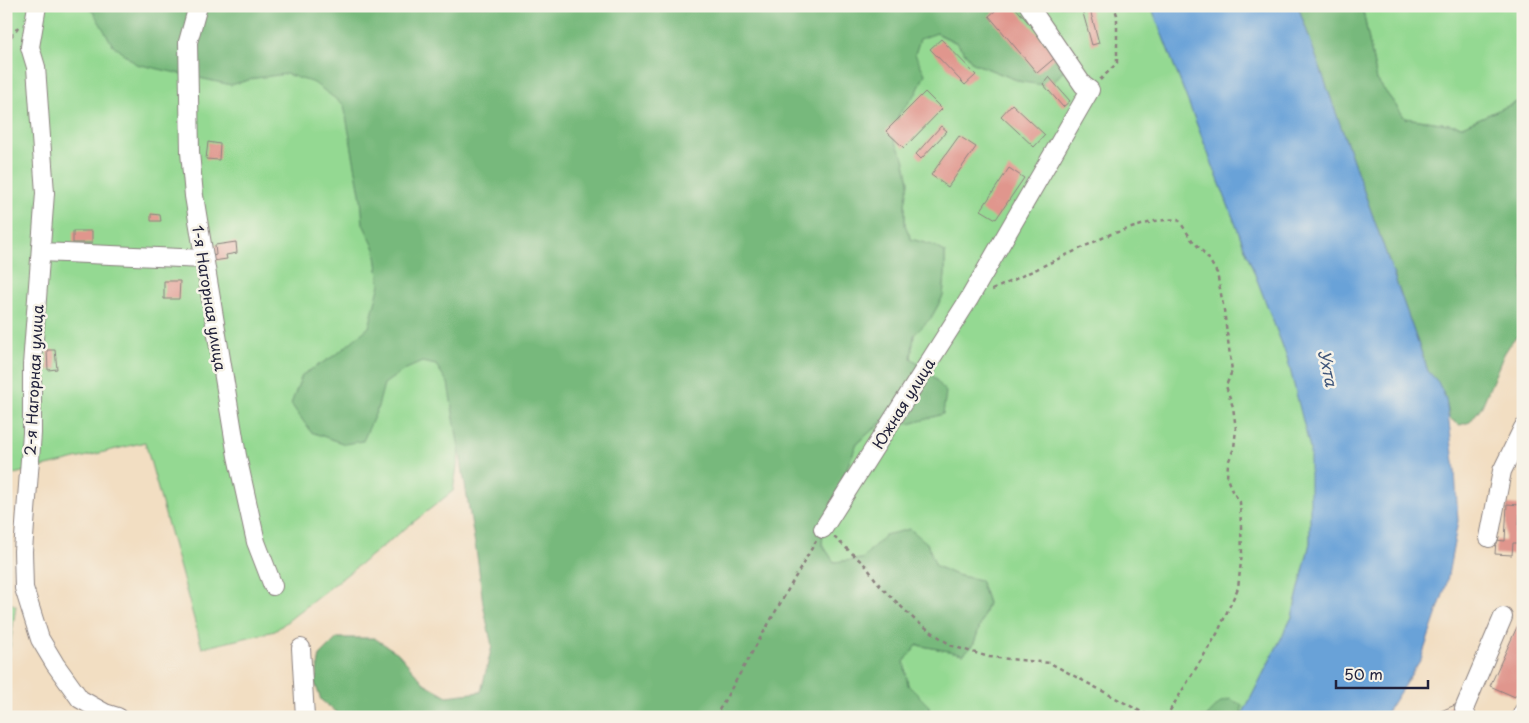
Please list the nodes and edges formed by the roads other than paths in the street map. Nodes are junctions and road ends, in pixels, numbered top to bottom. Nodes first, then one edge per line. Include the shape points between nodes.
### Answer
1 (37, 6) edge
2 (198, 6) edge
3 (1029, 6) edge
4 (41, 252) junction
5 (204, 259) junction
6 (1523, 428) edge
7 (823, 529) road end
8 (1489, 538) dead end
9 (273, 586) dead end
10 (1503, 617) dead end
11 (301, 648) dead end
12 (1523, 712) edge
13 (118, 717) edge
14 (306, 717) edge
15 (1467, 717) edge
16 (1520, 717) edge

1 - 4 street, 2-я Нагорная улица via 30,47 36,67 45,193
2 - 5 street, 1-я Нагорная улица via 188,42 190,152
3 - 7 street, Южная улица via 1083,86 1090,90 969,299
4 - 5 street
4 - 13 street, 2-я Нагорная улица via 32,365 24,588 40,639 80,699
5 - 9 street, 1-я Нагорная улица via 237,456 256,542
6 - 8 street via 1502,471
10 - 15 street via 1464,709
11 - 14 street
12 - 16 street

